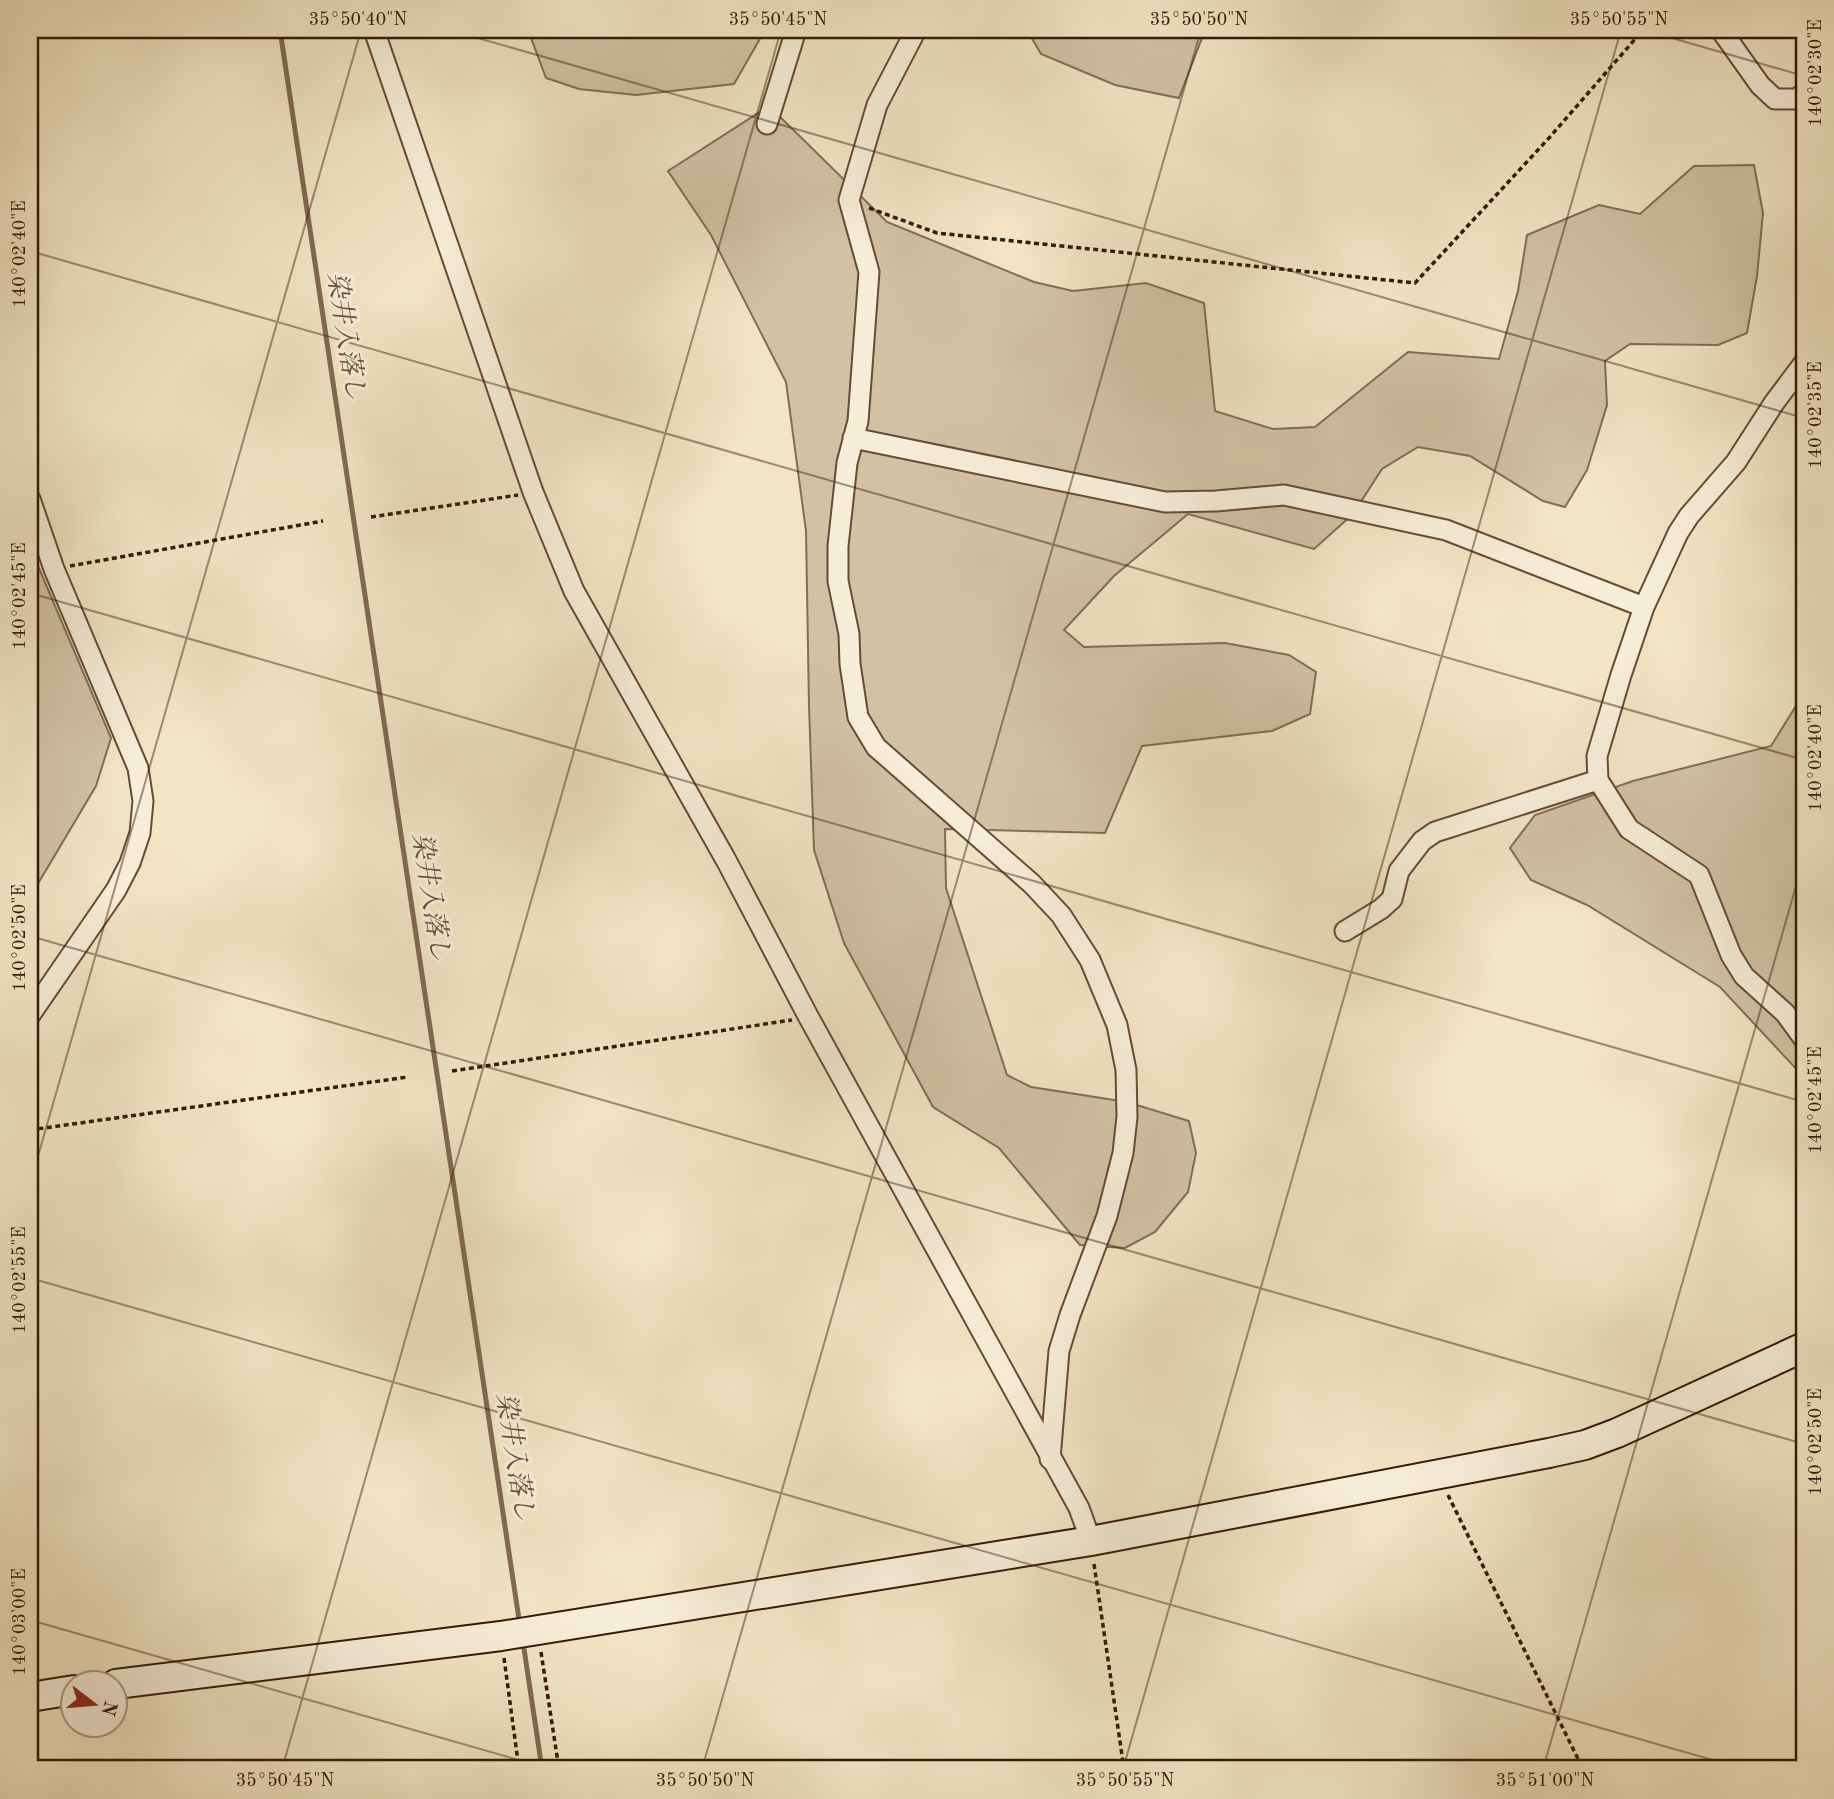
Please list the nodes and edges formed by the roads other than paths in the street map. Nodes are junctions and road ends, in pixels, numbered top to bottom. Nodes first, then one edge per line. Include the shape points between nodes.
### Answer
1 (374, 30) edge
2 (796, 30) edge
3 (916, 30) edge
4 (1721, 30) edge
5 (1804, 93) edge
6 (767, 124) dead end
7 (1804, 363) edge
8 (853, 438) junction
9 (30, 499) edge
10 (1644, 607) junction
11 (1598, 780) junction
12 (1345, 931) dead end
13 (30, 1015) edge
14 (1804, 1039) edge
15 (1804, 1347) edge
16 (1050, 1459) junction
17 (1090, 1541) junction
18 (130, 1682) edge
19 (60, 1692) edge
20 (30, 1697) edge

1 - 16 street via 533,492 574,591 726,860
2 - 6 street
3 - 8 street via 877,105 849,200 869,271
4 - 5 street via 1775,99 1797,99
7 - 10 street via 1736,462 1689,516
8 - 10 street via 1165,502 1284,495 1446,530
8 - 16 street via 838,546 838,581 858,717 876,747 1061,915 1090,960 1117,1025 1126,1070 1124,1153 1059,1351
9 - 13 street via 54,569 138,768 143,801 140,833 116,890
10 - 11 street via 1597,757
11 - 12 street via 1435,832 1399,871 1392,899
11 - 14 street via 1629,830 1699,875 1744,976 1786,1013
15 - 17 street via 1585,1445
16 - 17 street via 1079,1508
17 - 18 street via 501,1636
19 - 20 street

